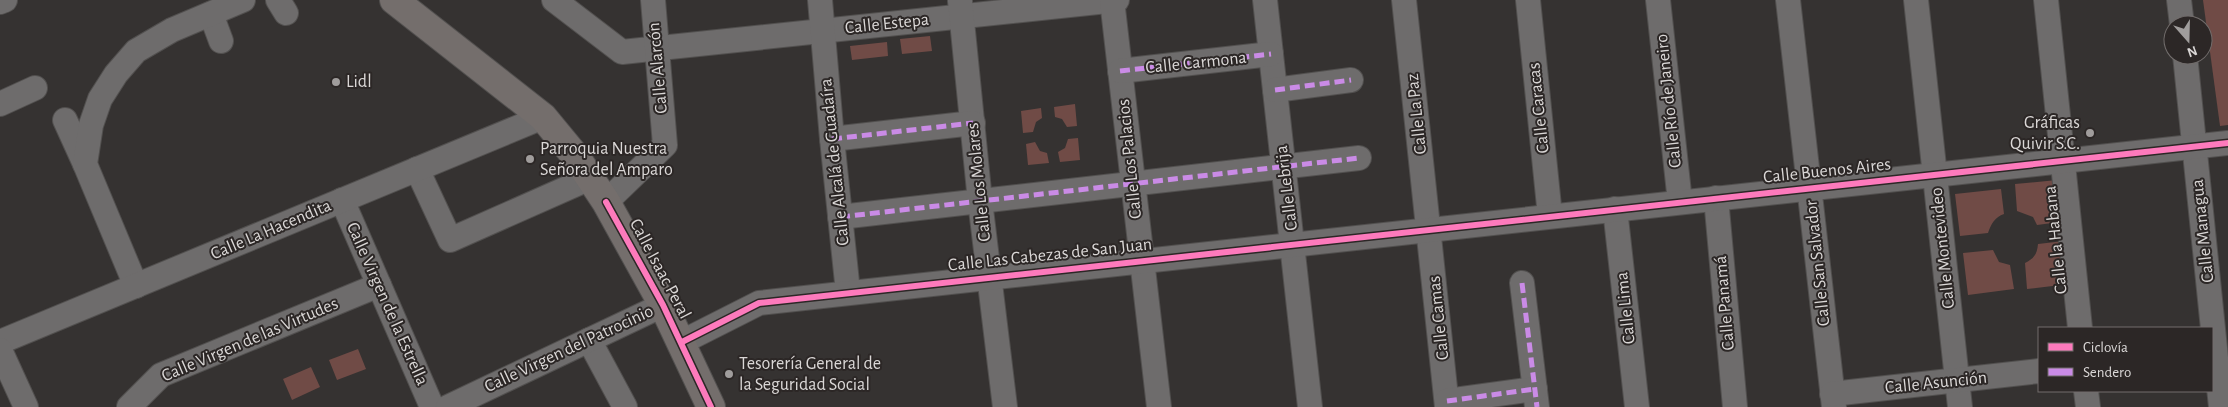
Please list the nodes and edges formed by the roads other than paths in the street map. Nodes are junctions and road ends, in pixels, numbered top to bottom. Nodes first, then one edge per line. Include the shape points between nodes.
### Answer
1 (6, 0) edge
2 (244, 0) edge
3 (394, 0) edge
4 (554, 0) edge
5 (653, 0) edge
6 (820, 0) edge
7 (1112, 0) edge
8 (1117, 0) edge
9 (1265, 0) edge
10 (1404, 0) edge
11 (1528, 0) edge
12 (1658, 0) edge
13 (1788, 0) edge
14 (1916, 0) edge
15 (2046, 0) edge
16 (2179, 0) edge
17 (0, 2) edge
18 (960, 8) edge
19 (211, 14) junction
20 (2181, 15) edge
21 (823, 31) junction
22 (221, 41) dead end
23 (656, 48) junction
24 (1271, 54) junction
25 (2186, 65) edge
26 (1120, 71) junction
27 (1351, 80) dead end
28 (34, 88) dead end
29 (1275, 90) junction
30 (0, 104) edge
31 (543, 117) junction
32 (65, 120) dead end
33 (973, 123) junction
34 (832, 139) junction
35 (2228, 143) edge
36 (2194, 147) junction
37 (1359, 158) dead end
38 (2063, 161) junction
39 (85, 164) junction
40 (1284, 167) junction
41 (417, 169) junction
42 (1935, 174) junction
43 (590, 178) junction
44 (1133, 183) junction
45 (1810, 188) junction
46 (1716, 198) junction
47 (342, 200) junction
48 (980, 201) junction
49 (606, 202) junction
50 (1680, 202) junction
51 (1615, 209) junction
52 (1550, 216) junction
53 (840, 217) junction
54 (1430, 229) junction
55 (1294, 244) junction
56 (1142, 260) junction
57 (989, 276) junction
58 (1522, 283) dead end
59 (136, 286) junction
60 (379, 286) junction
61 (848, 292) junction
62 (663, 305) junction
63 (2080, 327) edge
64 (589, 340) junction
65 (0, 342) edge
66 (682, 342) junction
67 (0, 350) edge
68 (2218, 351) edge
69 (2038, 371) edge
70 (1958, 380) junction
71 (2086, 392) edge
72 (1536, 398) edge
73 (1833, 400) edge
74 (1447, 404) edge
75 (26, 407) edge
76 (129, 407) edge
77 (432, 407) edge
78 (448, 407) edge
79 (625, 407) edge
80 (711, 407) edge
81 (1005, 407) edge
82 (1159, 407) edge
83 (1310, 407) edge
84 (1637, 407) edge
85 (1735, 407) edge
86 (1960, 407) edge
87 (2088, 407) edge
88 (2221, 407) edge

1 - 17 street
2 - 19 street
3 - 31 main road, Calle Isaac Peral
4 - 23 street, Calle Estepa via 622,52
5 - 23 street, Calle Alarcón
6 - 21 street, Calle Alcalá de Guadaíra
7 - 8 street, Calle Estepa
7 - 18 street, Calle Estepa
7 - 26 street, Calle Los Palacios
9 - 24 street, Calle Lebrija
10 - 54 street, Calle La Paz
11 - 52 street, Calle Caracas
12 - 50 street, Calle Río de Janeiro
13 - 45 street, Calle San Salvador
14 - 42 street, Calle Montevideo
15 - 38 street, Calle la Habana
16 - 20 street
18 - 21 street, Calle Estepa
18 - 33 street, Calle Los Molares
19 - 22 street
19 - 39 street via 172,30 136,51 116,74 100,99
21 - 23 street, Calle Estepa
21 - 34 street, Calle Alcalá de Guadaíra
23 - 49 street, Calle Alarcón via 665,145
24 - 26 street, Calle Carmona
24 - 29 street, Calle Lebrija
25 - 36 street, Calle Managua
26 - 44 street, Calle Los Palacios
27 - 29 street
28 - 30 street
29 - 40 street, Calle Lebrija
31 - 41 street, Calle La Hacendita
31 - 43 main road, Calle Isaac Peral
32 - 39 street
33 - 34 street
33 - 48 street, Calle Los Molares
34 - 53 street, Calle Alcalá de Guadaíra
35 - 36 street, Calle Buenos Aires
36 - 38 street, Calle Buenos Aires
36 - 68 street, Calle Managua
37 - 40 street
38 - 42 street, Calle Buenos Aires
38 - 63 street, Calle la Habana
39 - 59 street
40 - 44 street
40 - 55 street, Calle Lebrija
41 - 43 street via 450,240
41 - 47 street, Calle La Hacendita
42 - 45 street, Calle Buenos Aires
42 - 70 street, Calle Montevideo
43 - 49 main road, Calle Isaac Peral
44 - 48 street
44 - 56 street, Calle Los Palacios
45 - 46 street, Calle Buenos Aires
45 - 73 street, Calle San Salvador
46 - 50 street, Calle Buenos Aires
46 - 85 street, Calle Panamá
47 - 59 street, Calle La Hacendita
47 - 60 street, Calle Virgen de la Estrella
48 - 53 street
48 - 57 street, Calle Los Molares
49 - 62 main road, Calle Isaac Peral
50 - 51 street, Calle Buenos Aires
51 - 52 street, Calle Buenos Aires
51 - 84 street, Calle Lima
52 - 54 street, Calle Buenos Aires
53 - 61 street, Calle Alcalá de Guadaíra
54 - 55 street, Calle Las Cabezas de San Juan
54 - 74 street, Calle Camas
55 - 56 street, Calle Las Cabezas de San Juan
55 - 83 street, Calle Lebrija
56 - 57 street, Calle Las Cabezas de San Juan
56 - 82 street, Calle Los Palacios
57 - 61 street, Calle Las Cabezas de San Juan
57 - 81 street, Calle Los Molares
58 - 72 street
59 - 65 street, Calle La Hacendita
60 - 76 street, Calle Virgen de las Virtudes via 161,375
60 - 77 street, Calle Virgen de la Estrella
61 - 66 street, Calle Las Cabezas de San Juan via 759,303
62 - 64 street, Calle Virgen del Patrocinio
62 - 66 main road, Calle Isaac Peral
64 - 78 street, Calle Virgen del Patrocinio
64 - 79 street
66 - 80 main road, Calle Isaac Peral
67 - 75 street
68 - 88 street, Calle Managua
69 - 70 street, Calle Asunción
70 - 73 street, Calle Asunción
70 - 86 street, Calle Montevideo
71 - 87 street
72 - 74 street

